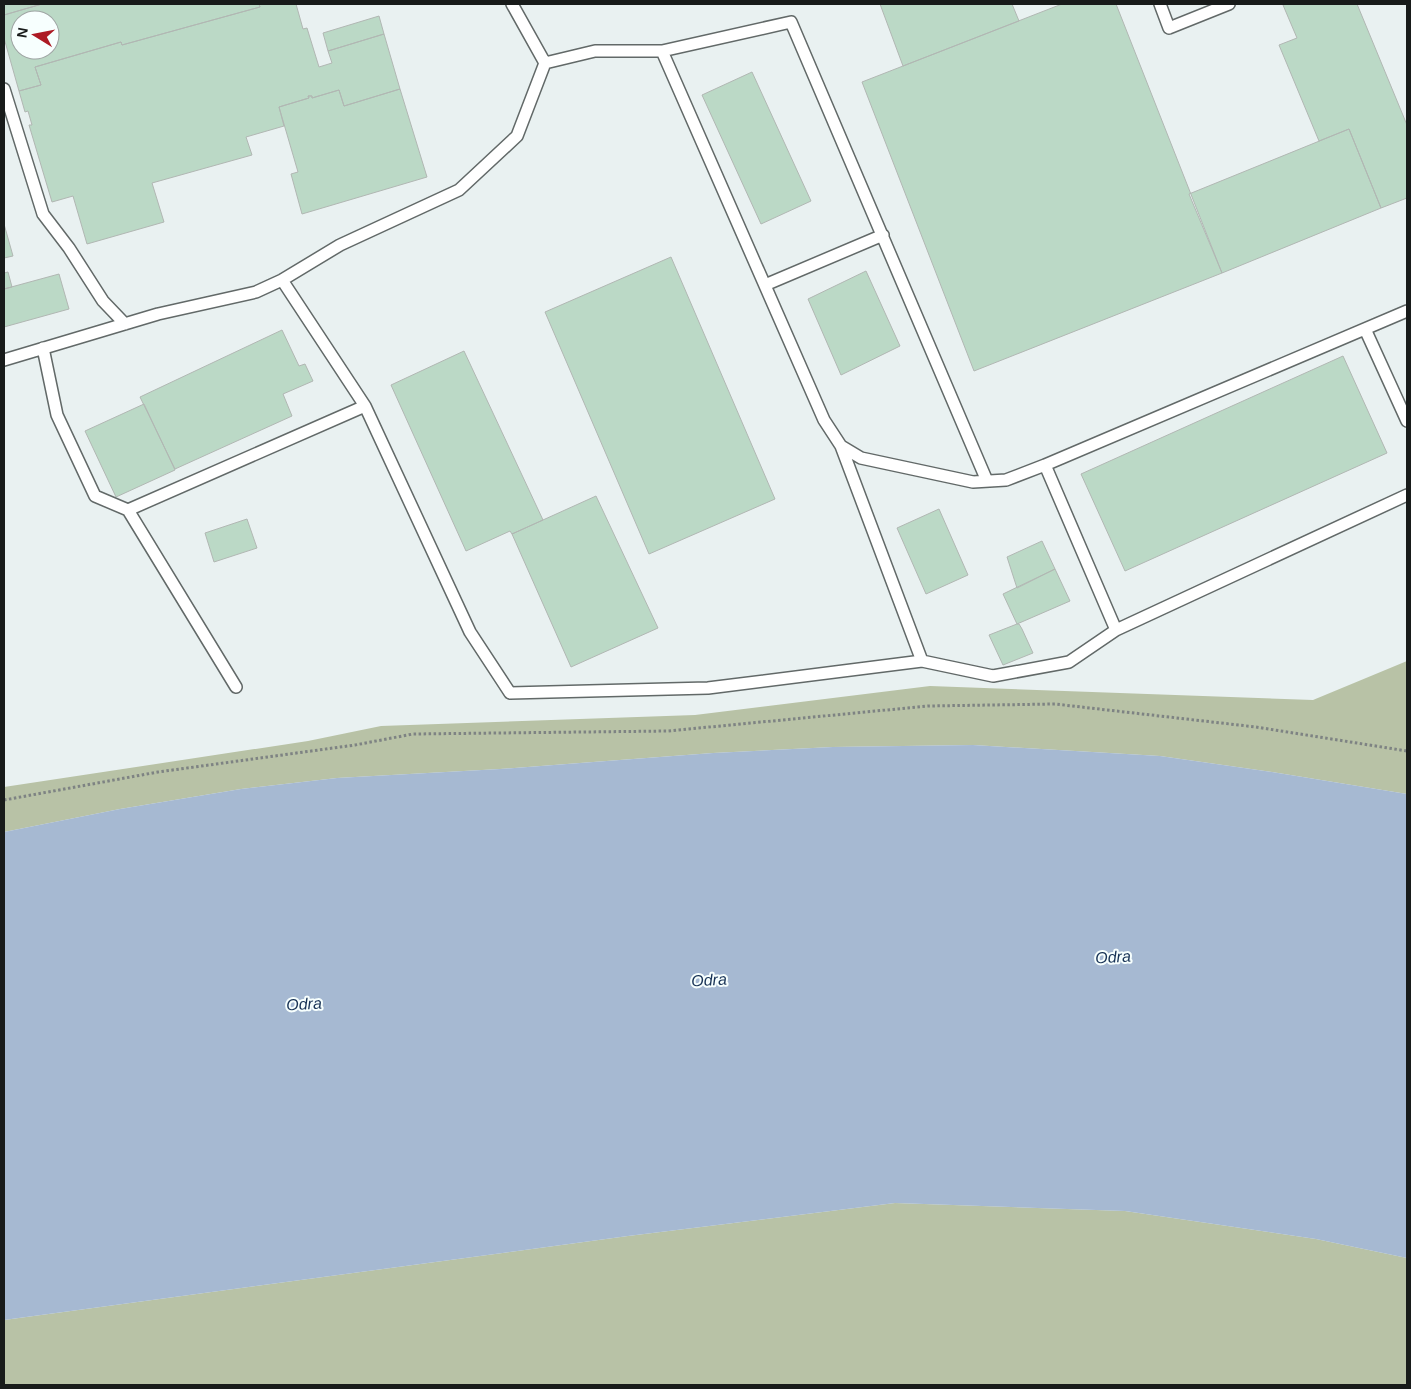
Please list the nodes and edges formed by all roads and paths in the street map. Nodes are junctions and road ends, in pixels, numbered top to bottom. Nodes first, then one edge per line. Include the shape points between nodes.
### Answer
1 (512, 4) edge
2 (1160, 4) edge
3 (1229, 4) edge
4 (662, 50) junction
5 (545, 64) junction
6 (4, 89) edge
7 (883, 235) junction
8 (282, 280) junction
9 (765, 285) junction
10 (1407, 310) edge
11 (124, 324) junction
12 (1364, 329) junction
13 (43, 348) junction
14 (4, 360) edge
15 (365, 406) junction
16 (1407, 421) edge
17 (841, 446) junction
18 (1044, 465) junction
19 (987, 481) junction
20 (1407, 495) edge
21 (128, 510) junction
22 (1116, 630) junction
23 (922, 661) junction
24 (236, 687) dead end
25 (1407, 751) edge
26 (4, 800) edge

1 - 5 lane
2 - 3 lane via 1169,28
4 - 5 lane via 596,51
4 - 7 lane via 790,22
4 - 9 lane
5 - 8 lane via 516,136 459,190 340,245
6 - 11 lane via 43,214 102,301
7 - 9 lane
7 - 19 lane
8 - 11 lane via 256,292
8 - 15 lane
9 - 17 lane via 824,420
10 - 12 lane
11 - 13 lane
12 - 16 lane
12 - 18 lane
13 - 14 lane
13 - 21 lane via 57,415 95,496
15 - 21 lane
15 - 23 lane via 470,632 510,693 708,688
17 - 19 lane via 861,458 973,482
17 - 23 lane
18 - 19 lane via 1006,480
18 - 22 lane
20 - 22 lane
21 - 24 lane
22 - 23 lane via 1070,662 993,676
25 - 26 path via 1256,727 1055,704 928,706 668,731 413,734 158,772

